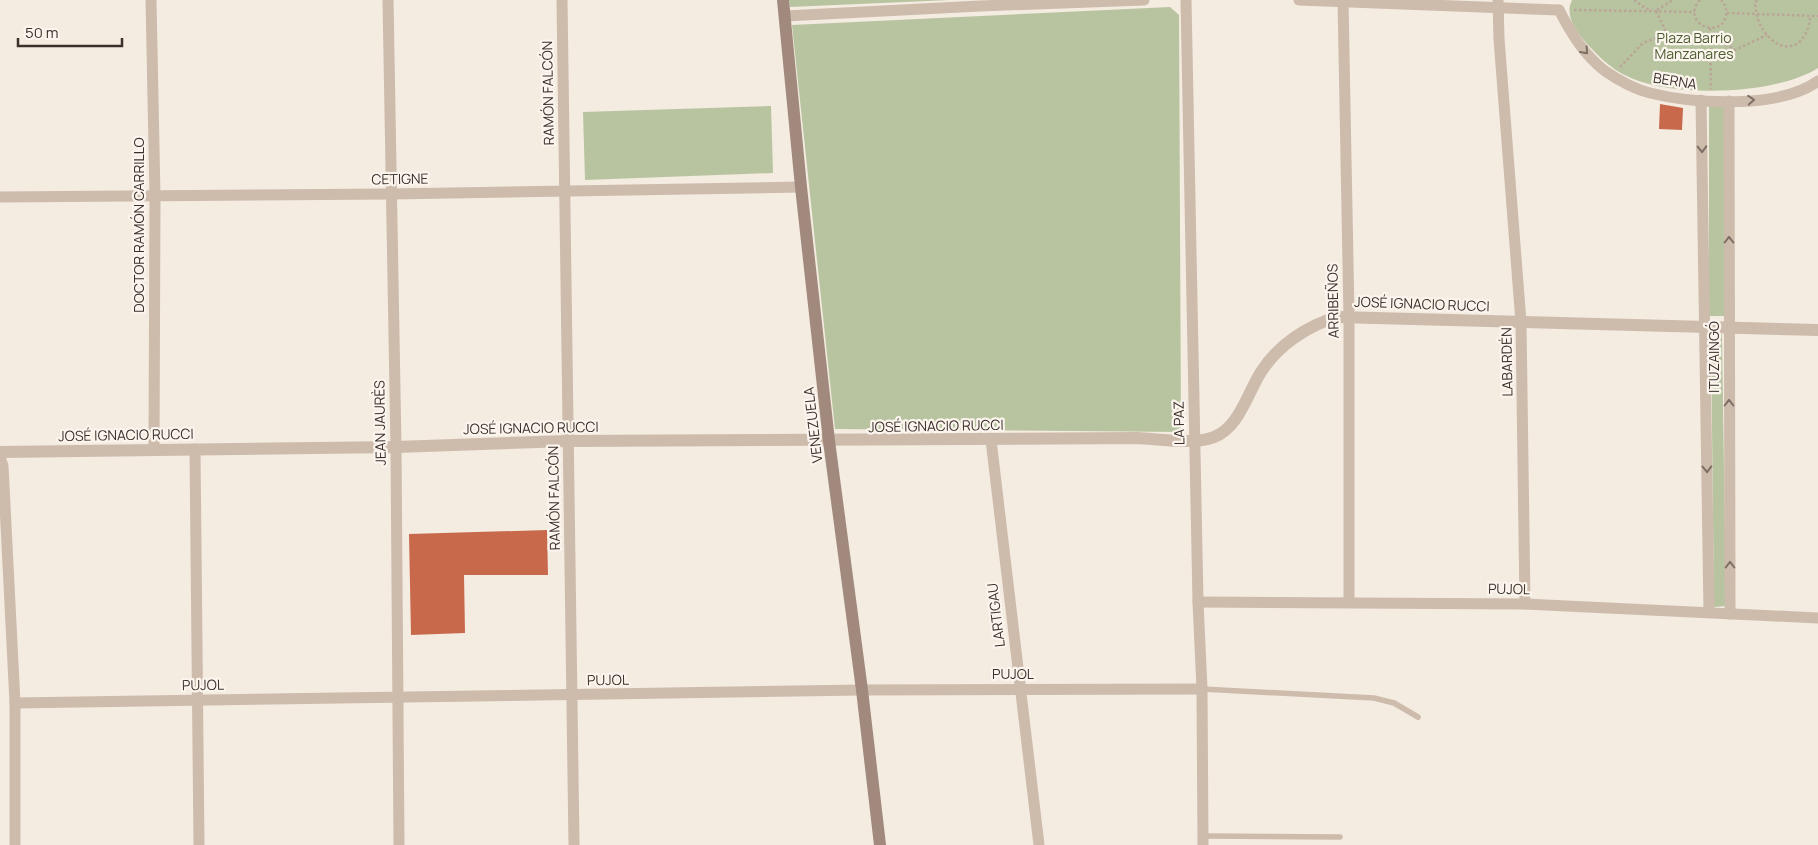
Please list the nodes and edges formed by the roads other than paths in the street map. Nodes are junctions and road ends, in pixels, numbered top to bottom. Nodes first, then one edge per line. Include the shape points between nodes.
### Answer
1 (151, 0) edge
2 (388, 0) edge
3 (562, 0) edge
4 (783, 0) edge
5 (1144, 0) edge
6 (1186, 0) edge
7 (1299, 0) edge
8 (1343, 0) edge
9 (1565, 0) edge
10 (1498, 4) edge
11 (1559, 10) junction
12 (785, 16) junction
13 (1818, 81) edge
14 (1706, 100) junction
15 (1729, 101) junction
16 (801, 187) junction
17 (564, 192) junction
18 (391, 194) junction
19 (155, 196) junction
20 (0, 197) edge
21 (1349, 316) junction
22 (1521, 322) junction
23 (1705, 327) junction
24 (1730, 328) junction
25 (1818, 330) edge
26 (990, 440) junction
27 (1195, 440) junction
28 (568, 441) junction
29 (829, 442) junction
30 (396, 446) junction
31 (154, 449) junction
32 (195, 449) junction
33 (0, 452) edge
34 (0, 457) edge
35 (1198, 602) junction
36 (1349, 602) junction
37 (1525, 604) junction
38 (1709, 612) junction
39 (1730, 614) junction
40 (1818, 618) edge
41 (1020, 689) junction
42 (1202, 689) junction
43 (862, 690) junction
44 (572, 696) junction
45 (396, 697) junction
46 (198, 700) junction
47 (15, 702) junction
48 (1418, 717) dead end
49 (1340, 837) dead end
50 (1203, 841) edge
51 (15, 845) edge
52 (199, 845) edge
53 (399, 845) edge
54 (574, 845) edge
55 (880, 845) edge
56 (1039, 845) edge

1 - 19 street, DOCTOR RAMÓN CARRILLO
2 - 18 street, JEAN JAURÈS
3 - 17 street, RAMÓN FALCÓN
4 - 12 main road, VENEZUELA
5 - 12 street
6 - 27 street, LA PAZ
7 - 8 street
8 - 10 street
8 - 21 street, ARRIBEÑOS
9 - 11 street
10 - 11 street
10 - 22 street, LABARDÉN
11 -> 14 street, BERNA via 1576,40 1605,71 1648,92
12 - 16 main road, VENEZUELA
15 -> 13 street, BERNA via 1779,96 1800,91
14 - 15 street, BERNA
14 -> 23 street, ITUZAINGÓ
24 -> 15 street, ITUZAINGÓ
16 - 17 street, CETIGNE
16 - 29 main road, VENEZUELA
17 - 18 street, CETIGNE
17 - 28 street, RAMÓN FALCÓN
18 - 19 street, CETIGNE
18 - 30 street, JEAN JAURÈS
19 - 20 street, CETIGNE
19 - 31 street, DOCTOR RAMÓN CARRILLO
21 - 22 street, JOSÉ IGNACIO RUCCI
21 - 27 street, JOSÉ IGNACIO RUCCI via 1321,322 1290,341 1261,371 1226,430 1215,437
21 - 36 street, ARRIBEÑOS
22 - 23 street, JOSÉ IGNACIO RUCCI
22 - 37 street, LABARDÉN
23 - 24 street, JOSÉ IGNACIO RUCCI
23 -> 38 street, ITUZAINGÓ
24 - 25 street, JOSÉ IGNACIO RUCCI
39 -> 24 street, ITUZAINGÓ
26 - 27 street, JOSÉ IGNACIO RUCCI
26 - 29 street, JOSÉ IGNACIO RUCCI
26 - 41 street, LARTIGAU
27 - 35 street, LA PAZ
28 - 29 street, JOSÉ IGNACIO RUCCI
28 - 30 street, JOSÉ IGNACIO RUCCI
28 - 44 street, RAMÓN FALCÓN
29 - 43 main road, VENEZUELA
30 - 32 street, JOSÉ IGNACIO RUCCI
30 - 45 street, JEAN JAURÈS
31 - 32 street, JOSÉ IGNACIO RUCCI
31 - 33 street, JOSÉ IGNACIO RUCCI
32 - 46 street
34 - 47 street
35 - 36 street, PUJOL
35 - 42 street, LA PAZ
36 - 37 street, PUJOL
37 - 38 street, PUJOL
38 - 39 street, PUJOL
39 - 40 street, PUJOL
41 - 42 street, PUJOL
41 - 43 street, PUJOL
41 - 56 street, LARTIGAU
42 - 48 lane via 1374,698
42 - 50 street, LA PAZ
43 - 44 street, PUJOL
43 - 55 main road, VENEZUELA
44 - 45 street, PUJOL
44 - 54 street, RAMÓN FALCÓN
45 - 46 street, PUJOL
45 - 53 street, JEAN JAURÈS
46 - 47 street, PUJOL
46 - 52 street
47 - 51 street
49 - 50 lane

